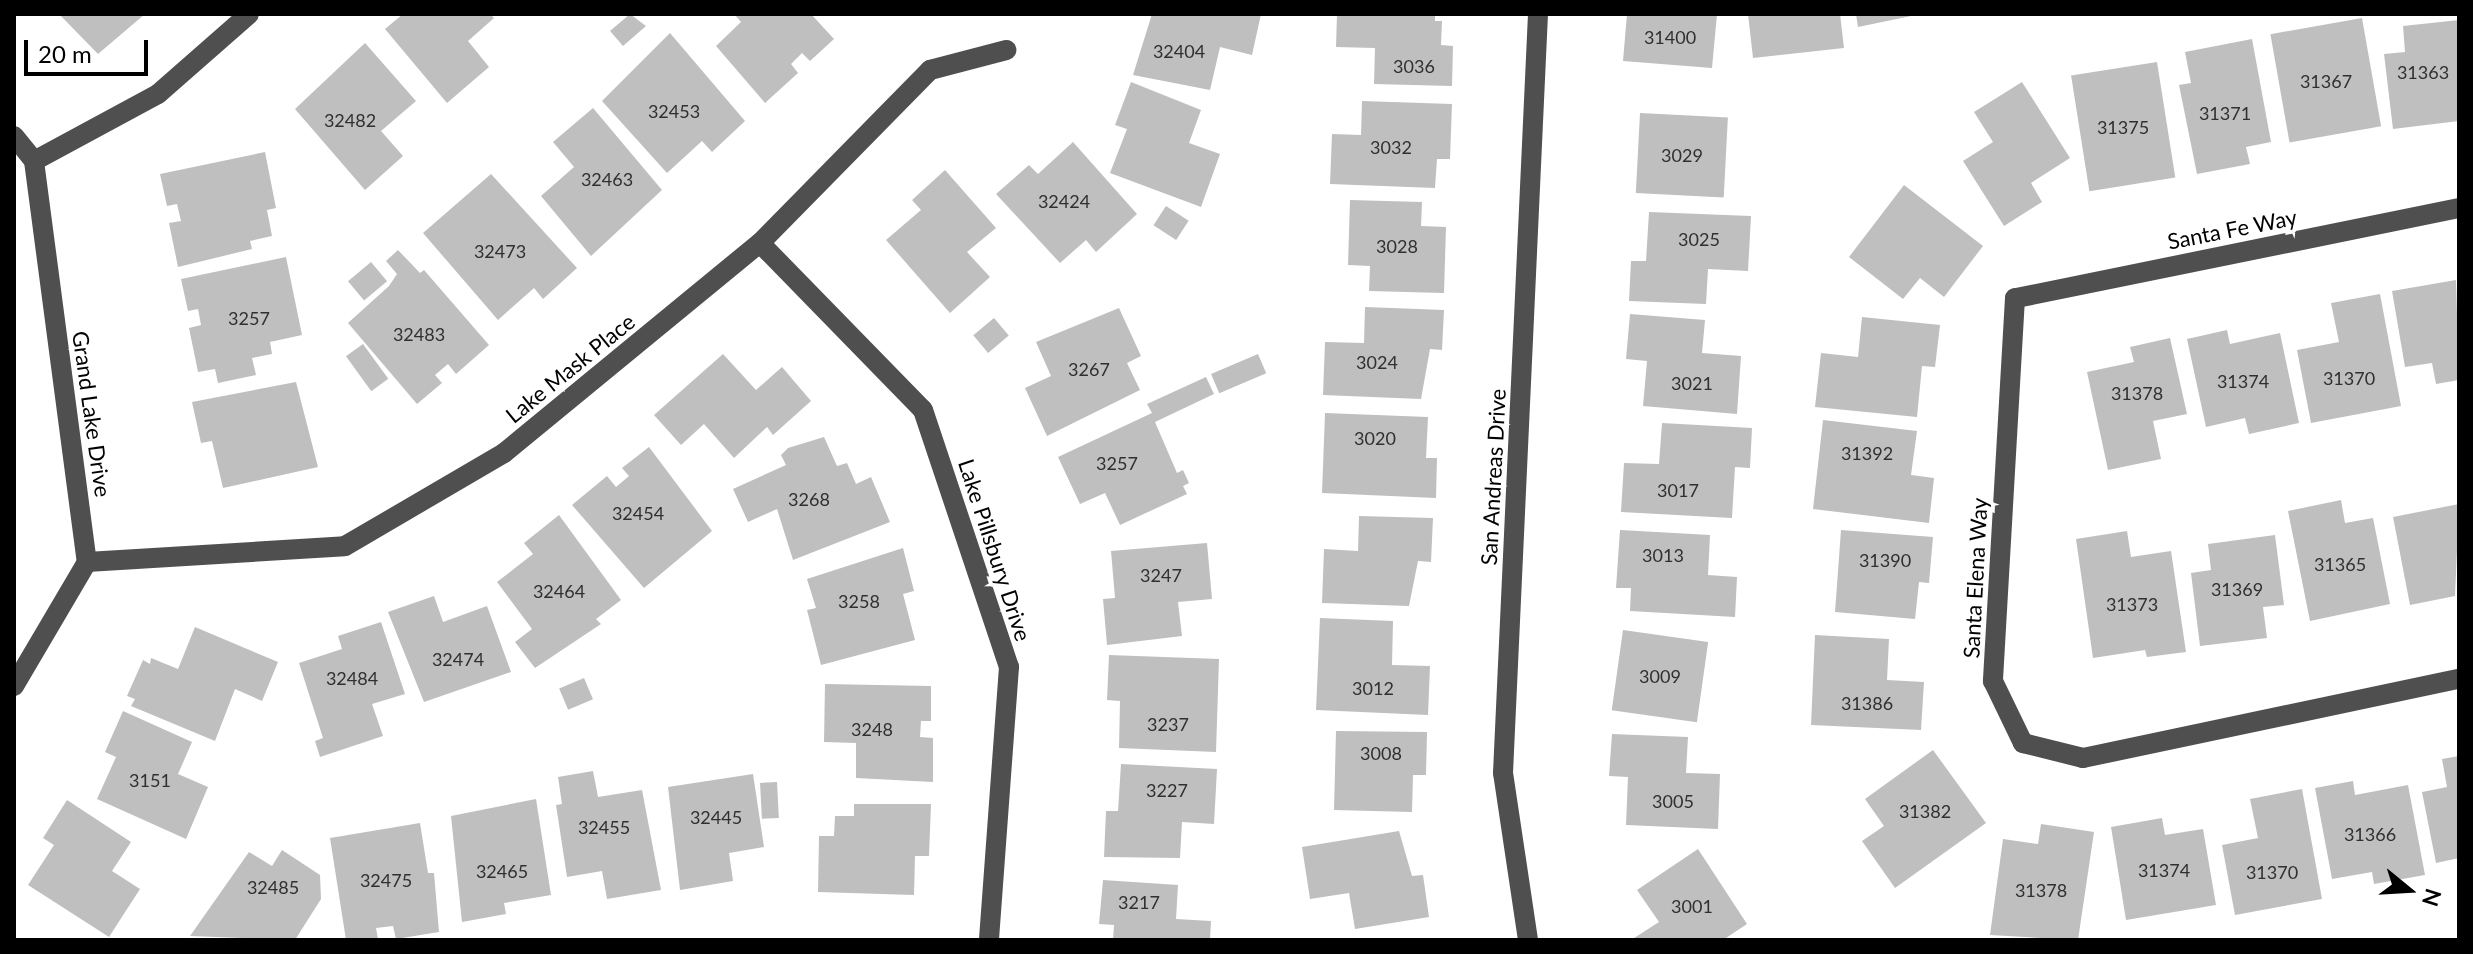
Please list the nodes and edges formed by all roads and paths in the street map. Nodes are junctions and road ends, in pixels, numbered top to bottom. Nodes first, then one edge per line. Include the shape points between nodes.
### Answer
1 (249, 14) edge
2 (1538, 14) edge
3 (1006, 50) dead end
4 (14, 136) edge
5 (34, 161) junction
6 (2459, 208) edge
7 (760, 243) junction
8 (2015, 298) joint
9 (87, 562) junction
10 (2459, 679) edge
11 (14, 686) edge
12 (989, 940) edge
13 (1528, 940) edge

1 - 5 street via 158,94
2 - 13 street, San Andreas Drive via 1503,773
3 - 7 street, Lake Mask Place via 930,70
4 - 5 street
5 - 9 street, Grand Lake Drive
6 - 8 street, Santa Fe Way
7 - 9 street, Lake Mask Place via 504,453 345,546
7 - 12 street, Lake Pillsbury Drive via 923,410 1009,667
8 - 10 street, Santa Elena Way via 1993,681 2023,743 2083,758
9 - 11 street

